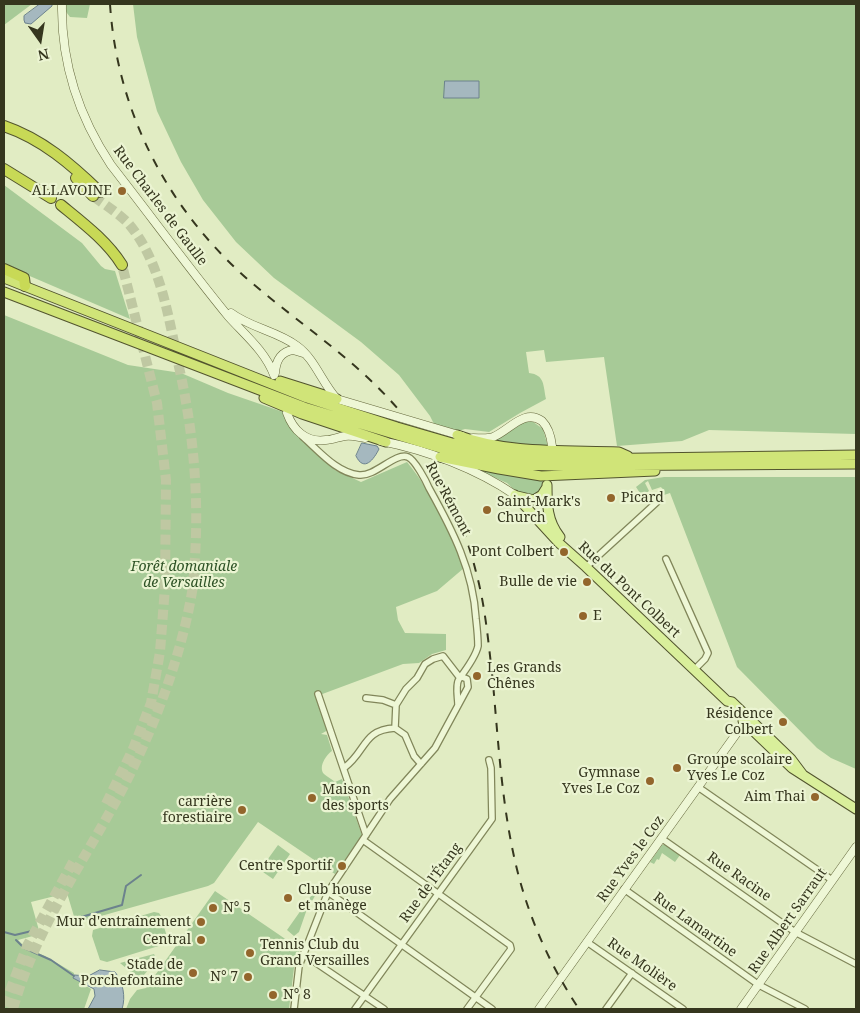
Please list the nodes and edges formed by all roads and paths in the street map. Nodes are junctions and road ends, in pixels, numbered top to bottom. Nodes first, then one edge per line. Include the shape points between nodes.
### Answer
1 (62, 4) edge
2 (4, 126) edge
3 (4, 133) edge
4 (4, 169) edge
5 (51, 198) dead end
6 (61, 204) dead end
7 (122, 265) tunnel mouth
8 (4, 269) edge
9 (4, 278) edge
10 (25, 286) junction
11 (4, 292) edge
12 (220, 305) junction
13 (146, 345) junction
14 (306, 356) junction
15 (262, 379) junction
16 (337, 399) junction
17 (287, 413) dead end
18 (300, 434) junction
19 (457, 435) junction
20 (386, 442) junction
21 (552, 446) dead end
22 (856, 455) edge
23 (440, 457) junction
24 (633, 458) junction
25 (856, 464) edge
26 (702, 466) junction
27 (515, 495) junction
28 (657, 502) dead end
29 (547, 509) junction
30 (537, 518) junction
31 (574, 555) junction
32 (666, 559) dead end
33 (586, 567) junction
34 (694, 670) junction
35 (461, 677) junction
36 (318, 694) dead end
37 (366, 698) dead end
38 (458, 705) junction
39 (396, 706) junction
40 (746, 720) junction
41 (395, 728) junction
42 (488, 760) dead end
43 (422, 764) junction
44 (344, 768) junction
45 (698, 786) junction
46 (856, 810) edge
47 (364, 838) junction
48 (662, 838) junction
49 (856, 847) edge
50 (832, 880) junction
51 (624, 889) junction
52 (328, 892) junction
53 (438, 894) junction
54 (795, 932) junction
55 (587, 942) junction
56 (401, 945) junction
57 (303, 954) junction
58 (856, 964) edge
59 (630, 972) junction
60 (759, 985) junction
61 (364, 996) junction
62 (476, 997) junction
63 (674, 1007) edge
64 (294, 1009) edge
65 (355, 1009) edge
66 (384, 1009) edge
67 (467, 1009) edge
68 (492, 1009) edge
69 (538, 1009) edge
70 (606, 1009) edge
71 (683, 1009) edge
72 (741, 1009) edge
73 (805, 1009) edge

1 - 12 main road, Rue Charles de Gaulle via 63,39 69,73 77,102 99,146 111,166
2 - 3 highway via 56,153 96,194 50,156
4 - 5 highway
6 - 7 highway via 100,238
8 - 10 highway via 24,278
9 - 10 highway
10 - 15 highway
11 - 13 highway
12 - 14 main road, Rue Charles de Gaulle via 246,323 293,343
12 - 14 main road, Rue Charles de Gaulle via 262,352 274,375 276,361 284,353 293,350
13 - 20 highway via 152,353 293,410
13 - 26 highway via 304,407 441,449 486,459 521,465
14 - 16 main road
15 - 16 highway via 274,379
15 - 24 highway via 307,398 397,427 500,454 541,458
16 - 19 main road
17 - 18 main road
18 - 20 main road via 317,441 349,436
18 - 35 street, Rue Rémont via 335,465 361,476 401,457 409,457 414,463 451,528 464,556 472,587 478,648
19 - 21 main road via 489,438 524,418 532,417 547,427
19 - 24 highway via 503,446 619,452
20 - 23 main road
22 - 24 highway
23 - 26 highway via 541,476 690,470
23 - 27 main road via 492,480
25 - 26 highway
27 - 29 main road via 534,500 548,485
27 - 30 main road, Rue du Pont Colbert
28 - 33 street
29 - 30 main road via 540,510
29 - 31 main road via 552,526
30 - 31 main road, Rue du Pont Colbert
31 - 33 main road, Rue du Pont Colbert
32 - 34 street via 708,653
33 - 34 main road, Rue du Pont Colbert
34 - 40 main road, Rue du Pont Colbert via 732,702
35 - 38 street, Rue Rémont
35 - 38 street, Rue Rémont via 467,679 468,688
35 - 39 street via 443,656 433,659 425,664
36 - 44 street
37 - 39 street
38 - 43 street, Rue Rémont via 435,748
39 - 41 street
40 - 45 main road, Rue Yves le Coz
40 - 46 main road, Rue du Pont Colbert via 791,759 803,775
41 - 43 street via 405,735 414,756
41 - 44 street via 372,734 352,763
42 - 53 street, Rue de l'Étang via 492,819
43 - 47 street, Rue Rémont via 390,799
44 - 47 street
45 - 48 main road, Rue Yves le Coz
45 - 50 street
47 - 52 street, Rue Rémont
47 - 53 street
48 - 51 main road, Rue Yves le Coz
48 - 54 street, Rue Racine
49 - 50 main road, Rue Albert Sarraut
50 - 54 main road, Rue Albert Sarraut
51 - 55 main road, Rue Yves le Coz
51 - 60 street, Rue Lamartine
52 - 56 street
52 - 57 street, Rue Rémont
53 - 56 street, Rue de l'Étang
53 - 62 street via 511,947
54 - 58 street, Rue Racine
54 - 60 main road, Rue Albert Sarraut
55 - 59 street, Rue Molière
55 - 69 main road, Rue Yves le Coz
56 - 61 street, Rue de l'Étang
56 - 62 street
57 - 61 street
57 - 64 street, Rue Rémont
59 - 63 street, Rue Molière
59 - 70 street
60 - 72 main road, Rue Albert Sarraut
60 - 73 street, Rue Lamartine
61 - 65 street, Rue de l'Étang
61 - 66 street
62 - 67 street
62 - 68 street
63 - 71 street, Rue Molière

